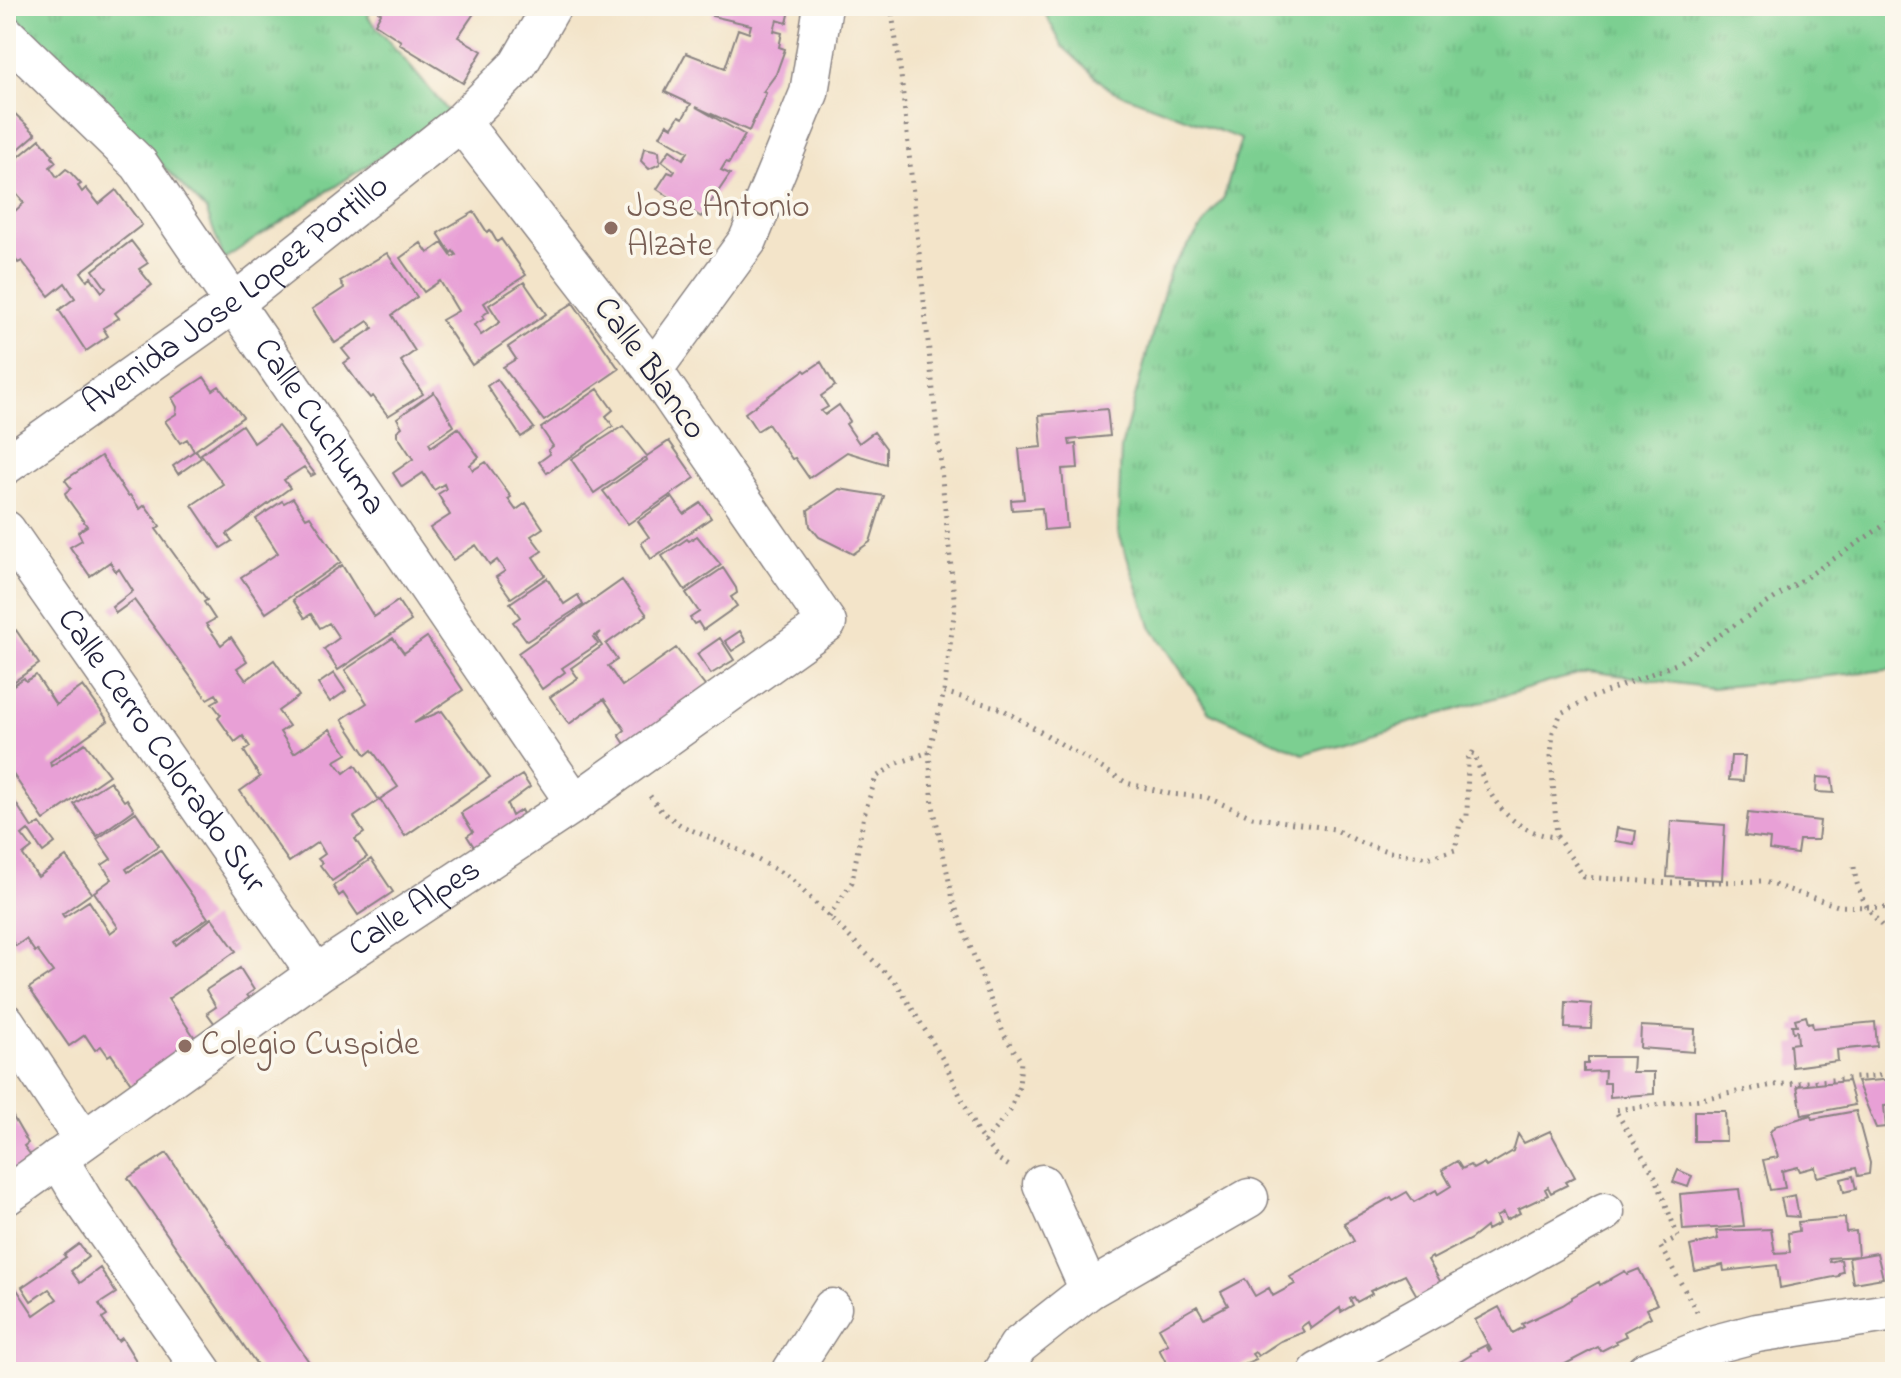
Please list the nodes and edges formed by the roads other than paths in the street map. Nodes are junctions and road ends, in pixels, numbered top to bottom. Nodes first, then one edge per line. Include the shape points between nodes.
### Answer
1 (552, 6) edge
2 (823, 6) edge
3 (6, 35) edge
4 (461, 122) junction
5 (233, 304) junction
6 (653, 370) junction
7 (6, 465) edge
8 (6, 530) edge
9 (827, 623) joint
10 (575, 803) junction
11 (316, 974) junction
12 (6, 1023) edge
13 (70, 1149) junction
14 (1031, 1178) road end
15 (6, 1196) edge
16 (1249, 1198) dead end
17 (1605, 1212) dead end
18 (1089, 1290) junction
19 (832, 1308) dead end
20 (1895, 1312) edge
21 (203, 1372) edge
22 (791, 1372) edge
23 (1002, 1372) edge
24 (1318, 1372) edge
25 (1645, 1372) edge

1 - 4 street, Avenida Jose Lopez Portillo via 518,65
2 - 6 street via 809,93 748,240
3 - 5 street, Calle Cuchuma via 139,164
4 - 5 street, Avenida Jose Lopez Portillo
4 - 6 street, Calle Blanco
5 - 7 street, Avenida Jose Lopez Portillo
5 - 10 street, Calle Cuchuma
6 - 9 street, Calle Blanco
8 - 11 street, Calle Cerro Colorado Sur
9 - 10 street, Calle Alpes
10 - 11 street, Calle Alpes
11 - 13 street, Calle Alpes
12 - 13 street
13 - 15 street, Calle Alpes
13 - 21 street via 92,1213
14 - 18 street
16 - 18 street
17 - 24 street
18 - 23 street via 1018,1346
19 - 22 street
20 - 25 street via 1757,1333

